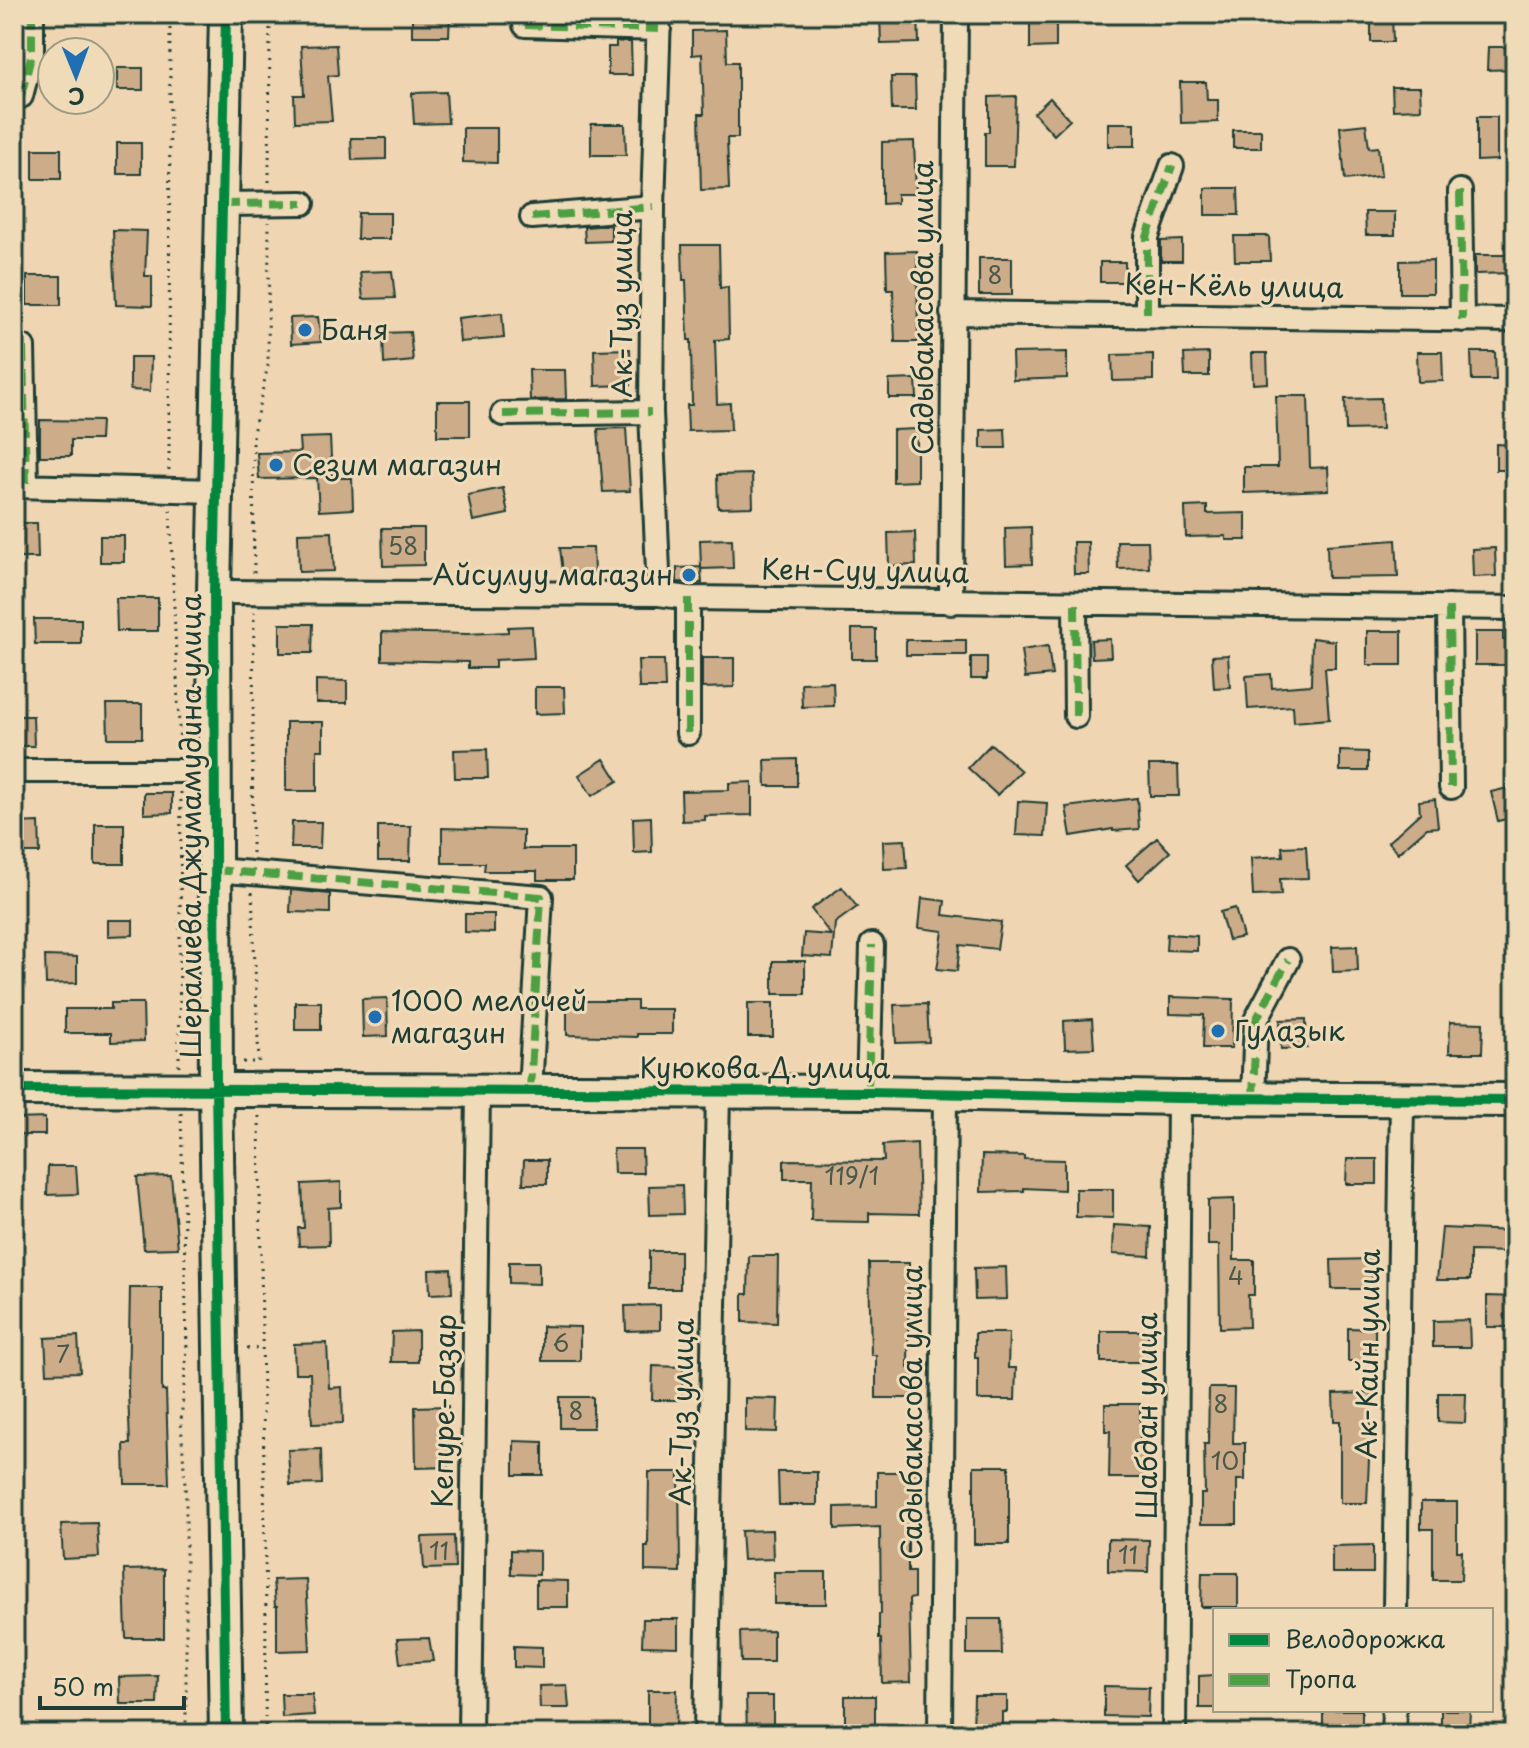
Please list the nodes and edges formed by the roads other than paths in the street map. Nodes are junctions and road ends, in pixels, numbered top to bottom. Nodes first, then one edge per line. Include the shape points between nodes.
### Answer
1 (32, 14) edge
2 (226, 14) edge
3 (956, 14) edge
4 (659, 21) edge
5 (525, 25) dead end
6 (21, 96) dead end
7 (1172, 166) dead end
8 (1460, 191) dead end
9 (303, 203) dead end
10 (223, 204) junction
11 (653, 207) junction
12 (532, 217) dead end
13 (952, 313) junction
14 (1147, 313) junction
15 (1462, 320) junction
16 (1515, 320) edge
17 (23, 347) dead end
18 (651, 412) junction
19 (503, 414) dead end
20 (20, 486) edge
21 (216, 491) junction
22 (214, 592) junction
23 (659, 594) junction
24 (688, 598) junction
25 (951, 603) junction
26 (1075, 604) junction
27 (1449, 607) junction
28 (1515, 608) edge
29 (1076, 716) dead end
30 (688, 733) dead end
31 (14, 771) edge
32 (215, 771) junction
33 (1451, 787) dead end
34 (215, 870) junction
35 (872, 945) dead end
36 (1288, 960) dead end
37 (14, 1089) edge
38 (216, 1089) junction
39 (478, 1089) junction
40 (530, 1090) junction
41 (718, 1092) junction
42 (868, 1092) junction
43 (945, 1092) junction
44 (1179, 1098) junction
45 (1253, 1098) junction
46 (1402, 1098) junction
47 (1515, 1100) edge
48 (1395, 1608) edge
49 (1394, 1712) edge
50 (226, 1734) edge
51 (470, 1734) edge
52 (706, 1734) edge
53 (940, 1734) edge
54 (1174, 1734) edge
55 (1393, 1734) edge

1 - 6 street via 32,53
2 - 10 street, Шералиева Джумамудина улица
3 - 13 street, Садыбакасова улица
4 - 5 street
4 - 11 street, Ак-Туз улица
7 - 14 street via 1147,237
8 - 15 street
9 - 10 street
10 - 21 street, Шералиева Джумамудина улица
11 - 12 street
11 - 18 street, Ак-Туз улица
13 - 14 street, Кен-Кёль улица
13 - 25 street, Садыбакасова улица
14 - 15 street, Кен-Кёль улица
15 - 16 street, Кен-Кёль улица
17 - 20 street
18 - 19 street
18 - 23 street, Ак-Туз улица
20 - 21 street
21 - 22 street, Шералиева Джумамудина улица
22 - 23 street, Кен-Суу улица
22 - 32 street, Шералиева Джумамудина улица
23 - 24 street, Кен-Суу улица
24 - 25 street, Кен-Суу улица
24 - 30 street
25 - 26 street, Кен-Суу улица
26 - 27 street, Кен-Суу улица
26 - 29 street
27 - 28 street, Кен-Суу улица
27 - 33 street
31 - 32 street
32 - 34 street, Шералиева Джумамудина улица
34 - 38 street, Шералиева Джумамудина улица
34 - 40 street via 541,897
35 - 42 street
36 - 45 street via 1256,1020
37 - 38 street, Куюкова Д. улица
38 - 39 street, Куюкова Д. улица
38 - 50 street, Шералиева Джумамудина улица
39 - 40 street, Куюкова Д. улица
39 - 51 street, Кепуре-Базар
40 - 41 street, Куюкова Д. улица
41 - 42 street, Куюкова Д. улица
41 - 52 street, Ак-Туз улица
42 - 43 street, Куюкова Д. улица
43 - 44 street, Куюкова Д. улица
43 - 53 street, Садыбакасова улица
44 - 45 street, Куюкова Д. улица
44 - 54 street, Шабдан улица
45 - 46 street, Куюкова Д. улица
46 - 47 street, Куюкова Д. улица
46 - 48 street, Ак-Кайн улица
49 - 55 street

